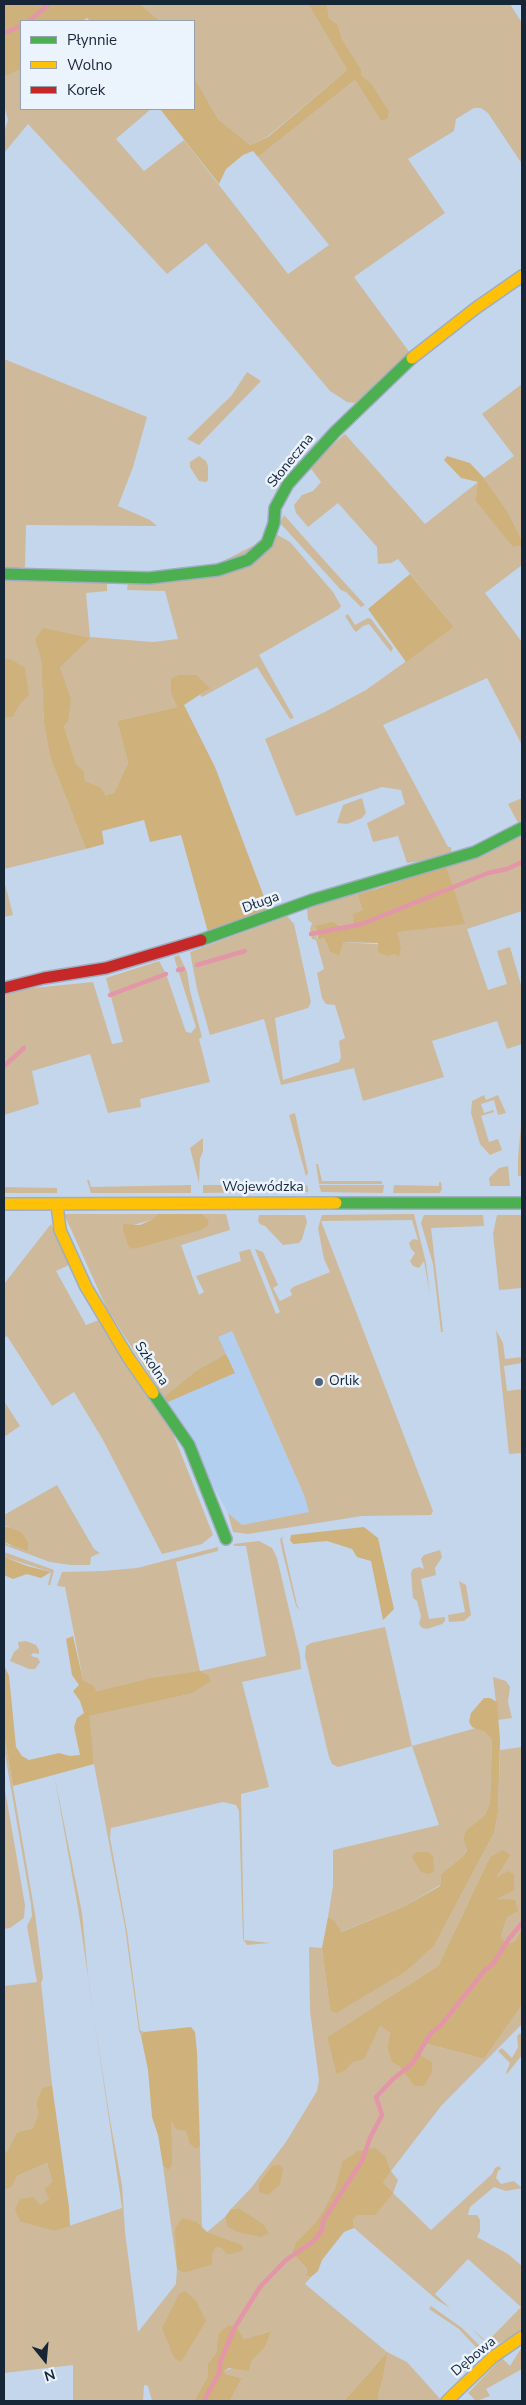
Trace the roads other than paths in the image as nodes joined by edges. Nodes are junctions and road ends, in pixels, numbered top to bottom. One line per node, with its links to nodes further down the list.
1 (522, 276): 2 (street, Słoneczna)
2 (4, 574)
3 (522, 828): 4 (street, Długa)
4 (4, 988)
5 (522, 1203): 7 (street, Wojewódzka)
6 (4, 1204): 7 (street, Wojewódzka)
7 (57, 1204): 8 (street, Szkolna)
8 (226, 1539)
9 (522, 2337): 10 (street, Dębowa)
10 (446, 2401)

